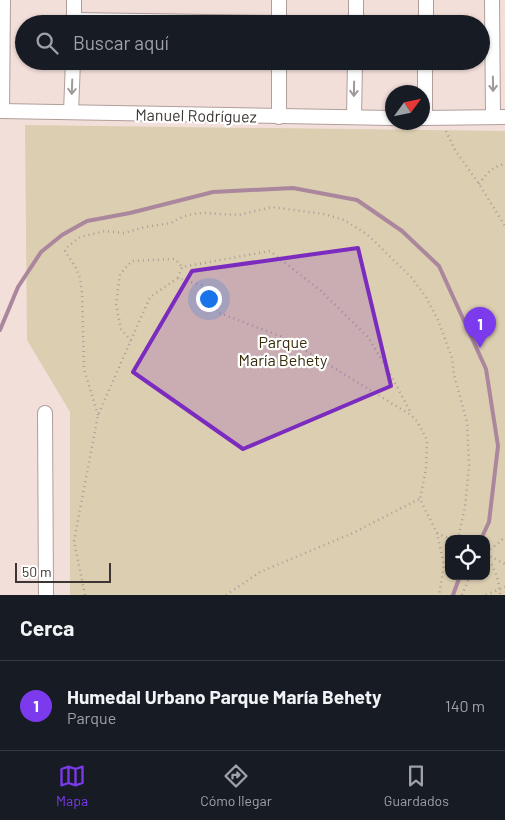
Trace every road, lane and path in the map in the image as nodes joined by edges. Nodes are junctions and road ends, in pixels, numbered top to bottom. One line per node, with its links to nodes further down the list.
1 (3, 0): 16 (street)
2 (74, 0): 7 (street)
3 (279, 0): 8 (street)
4 (356, 0): 9 (street)
5 (426, 0): 10 (street)
6 (492, 0): 20 (street, one-way to 20)
7 (74, 15)
8 (279, 15)
9 (356, 15)
10 (426, 15)
11 (73, 70): 17 (street, one-way to 17)
12 (279, 70): 18 (street)
13 (355, 70): 19 (street, one-way to 19)
14 (425, 70): 15 (street)
15 (425, 85)
16 (1, 111): 17 (street, Manuel Rodríguez)
17 (71, 112): 18 (street, Manuel Rodríguez)
18 (279, 117): 19 (street, Manuel Rodríguez)
19 (354, 117): 21 (street, Manuel Rodríguez)
20 (499, 117): 23 (street)
21 (385, 118)
22 (430, 118): 23 (street)
23 (440, 118): 25 (path)
24 (505, 164): 25 (path)
25 (479, 184): 26 (path)
26 (505, 226)
27 (182, 267): 28 (path); 29 (path); 32 (path)
28 (178, 278): 29 (path); 32 (path)
29 (131, 341): 31 (path)
30 (45, 413): 45 (street)
31 (98, 415): 35 (path); 46 (path)
32 (411, 415): 33 (path)
33 (420, 499): 34 (path); 47 (path)
34 (436, 533): 37 (path); 48 (path)
35 (459, 535)
36 (505, 536): 38 (path)
37 (445, 537)
38 (490, 551)
39 (490, 556): 41 (path)
40 (490, 561): 44 (path)
41 (505, 564)
42 (468, 580): 49 (path)
43 (505, 587): 44 (path)
44 (500, 590): 50 (path); 51 (path)
45 (46, 595)
46 (85, 595)
47 (226, 595)
48 (439, 595)
49 (462, 595)
50 (486, 595)
51 (500, 595)

